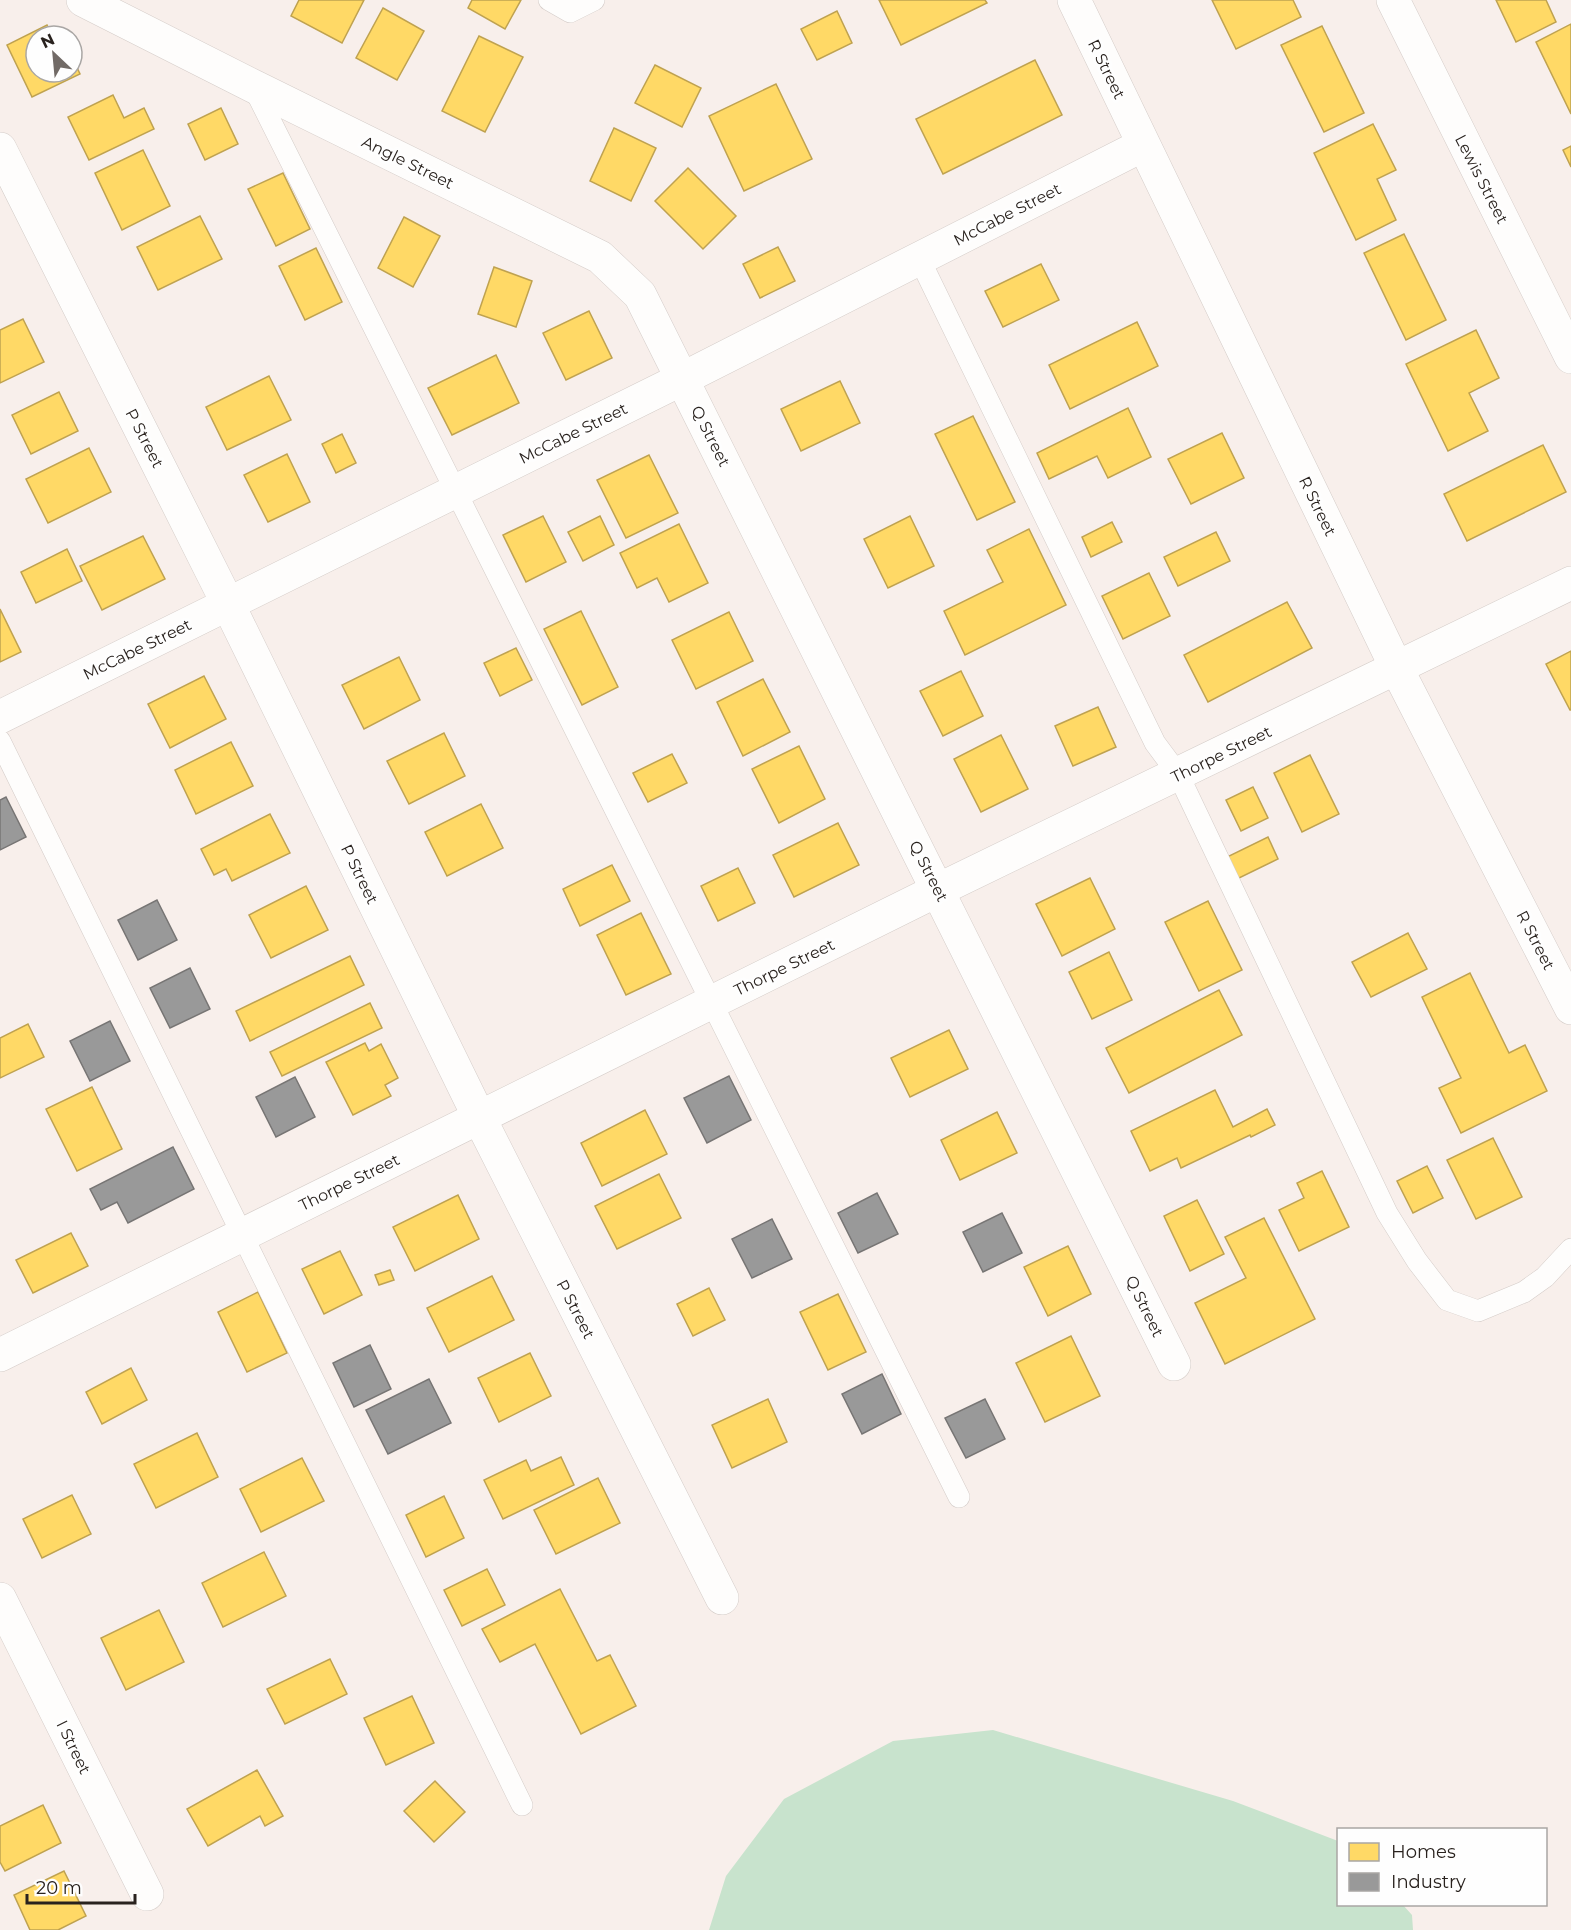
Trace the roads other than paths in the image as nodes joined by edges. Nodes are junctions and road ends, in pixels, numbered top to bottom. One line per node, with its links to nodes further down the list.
1 (83, 0): 6 (street, Angle Street)
2 (549, 0): 3 (lane)
3 (594, 0)
4 (1074, 0): 7 (street, R Street)
5 (1392, 0): 10 (street, Lewis Street)
6 (253, 86): 11 (street, Angle Street); 12 (lane)
7 (1143, 145): 9 (street, McCabe Street); 15 (street, R Street)
8 (0, 149): 14 (street, P Street)
9 (919, 258): 11 (street, McCabe Street); 18 (lane)
10 (1571, 357)
11 (682, 378): 12 (street, McCabe Street); 19 (street, Q Street)
12 (455, 491): 14 (street, McCabe Street); 20 (lane)
13 (1571, 583): 15 (street, Thorpe Street)
14 (228, 604): 16 (street, McCabe Street); 22 (street, P Street)
15 (1397, 669): 18 (street, Thorpe Street); 21 (street, R Street)
16 (0, 717)
17 (0, 741): 23 (lane)
18 (1178, 774): 19 (street, Thorpe Street); 24 (lane)
19 (938, 890): 20 (street, Thorpe Street); 26 (street, Q Street)
20 (711, 1003): 22 (street, Thorpe Street); 27 (lane)
21 (1571, 1008)
22 (479, 1117): 23 (street, Thorpe Street); 28 (street, P Street)
23 (242, 1235): 25 (street, Thorpe Street); 30 (lane)
24 (1571, 1249)
25 (0, 1355)
26 (1174, 1364)
27 (958, 1497)
28 (722, 1598)
29 (0, 1599): 31 (street, I Street)
30 (522, 1805)
31 (147, 1894)

